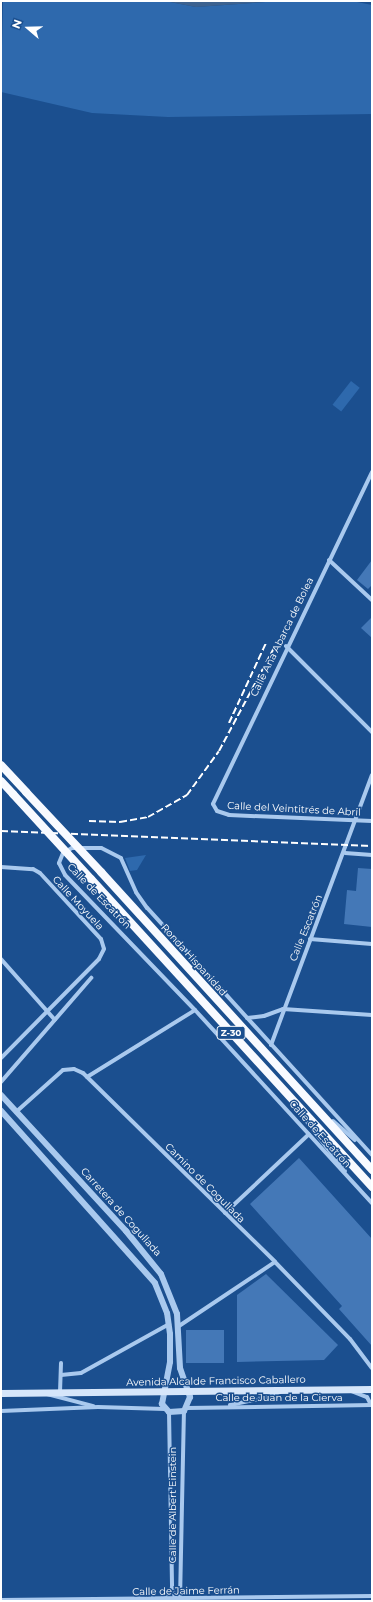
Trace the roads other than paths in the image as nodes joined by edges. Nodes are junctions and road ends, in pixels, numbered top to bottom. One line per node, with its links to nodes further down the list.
1 (372, 473): 2 (street, Calle Ana Abarca de Bolea)
2 (329, 560): 3 (street); 4 (street, Calle Ana Abarca de Bolea)
3 (372, 600)
4 (286, 646): 5 (street); 9 (street, Calle Ana Abarca de Bolea)
5 (372, 732)
6 (1, 765): 29 (highway, Ronda Hispanidad / Z-30, bridge)
7 (372, 775): 10 (street, Calle Escatrón)
8 (1, 781): 31 (highway, Z-30, bridge)
9 (217, 810): 10 (street, Calle del Veintitrés de Abril)
10 (355, 820): 11 (street, Calle del Veintitrés de Abril); 12 (street, Calle Escatrón)
11 (372, 821)
12 (345, 853): 13 (street); 15 (street, Calle Escatrón)
13 (372, 855)
14 (1, 867): 20 (street, Calle Moyuela)
15 (310, 939): 16 (street); 19 (street, Calle Escatrón)
16 (372, 944)
17 (1, 959): 20 (street)
18 (90, 978): 24 (street)
19 (283, 1009): 22 (street); 23 (street); 25 (street, Calle Escatrón)
20 (47, 1010): 24 (street); 26 (street, Calle Moyuela)
21 (195, 1010): 23 (street, Calle de Escatrón); 27 (street); 34 (street, Calle de Escatrón)
22 (372, 1015)
23 (247, 1018): 25 (street, Calle de Escatrón)
24 (55, 1020): 28 (street)
25 (271, 1045): 35 (street, Calle de Escatrón)
26 (1, 1058)
27 (87, 1077): 33 (street, Camino de Cogullada); 41 (street, Camino de Cogullada)
28 (1, 1082)
29 (292, 1082): 35 (street, Calle de Escatrón); 37 (highway, Ronda Hispanidad / Z-30)
30 (1, 1095): 33 (street, Carretera de Cogullada)
31 (292, 1099): 38 (street); 39 (highway, Z-30)
32 (1, 1111): 43 (street, Carretera de Cogullada)
33 (16, 1112): 44 (street, Carretera de Cogullada)
34 (309, 1134): 38 (street, Calle de Escatrón); 41 (street)
35 (365, 1148): 36 (street, Calle de Escatrón)
36 (372, 1155)
37 (372, 1170)
38 (349, 1178): 40 (street, Calle de Escatrón)
39 (372, 1187)
40 (372, 1203)
41 (225, 1214): 42 (street, Camino de Cogullada)
42 (275, 1262): 44 (street); 46 (street, Camino de Cogullada)
43 (169, 1324): 47 (street); 54 (street, Carretera de Cogullada)
44 (178, 1326): 49 (street, Carretera de Cogullada)
45 (61, 1363): 47 (street)
46 (372, 1368)
47 (61, 1375): 53 (street)
48 (372, 1389): 51 (main road, Avenida Alcalde Francisco Caballero)
49 (189, 1390): 50 (main road, Avenida Alcalde Francisco Caballero); 54 (main road, Avenida Alcalde Francisco Caballero); 59 (street, Carretera de Cogullada)
50 (284, 1390): 51 (main road, Avenida Alcalde Francisco Caballero); 58 (street)
51 (343, 1390): 56 (street)
52 (44, 1392): 53 (main road, Avenida Alcalde Francisco Caballero); 55 (main road, Avenida Alcalde Francisco Caballero); 57 (street)
53 (60, 1392): 54 (main road, Avenida Alcalde Francisco Caballero)
54 (162, 1392): 60 (street, Carretera de Cogullada)
55 (1, 1393)
56 (372, 1405): 58 (street, Calle de Juan de la Cierva)
57 (98, 1407): 60 (street); 61 (street)
58 (222, 1407): 59 (street, Calle de Juan de la Cierva)
59 (185, 1409): 60 (street); 66 (street, Calle de Albert Einstein)
60 (167, 1410): 62 (street, Calle de Albert Einstein)
61 (1, 1411)
62 (172, 1588): 65 (street); 66 (street, Calle de Albert Einstein)
63 (372, 1596): 66 (street, Calle de Jaime Ferrán)
64 (1, 1600): 65 (street, Calle de Jaime Ferrán)
65 (161, 1600): 66 (street, Calle de Jaime Ferrán)
66 (178, 1600)

